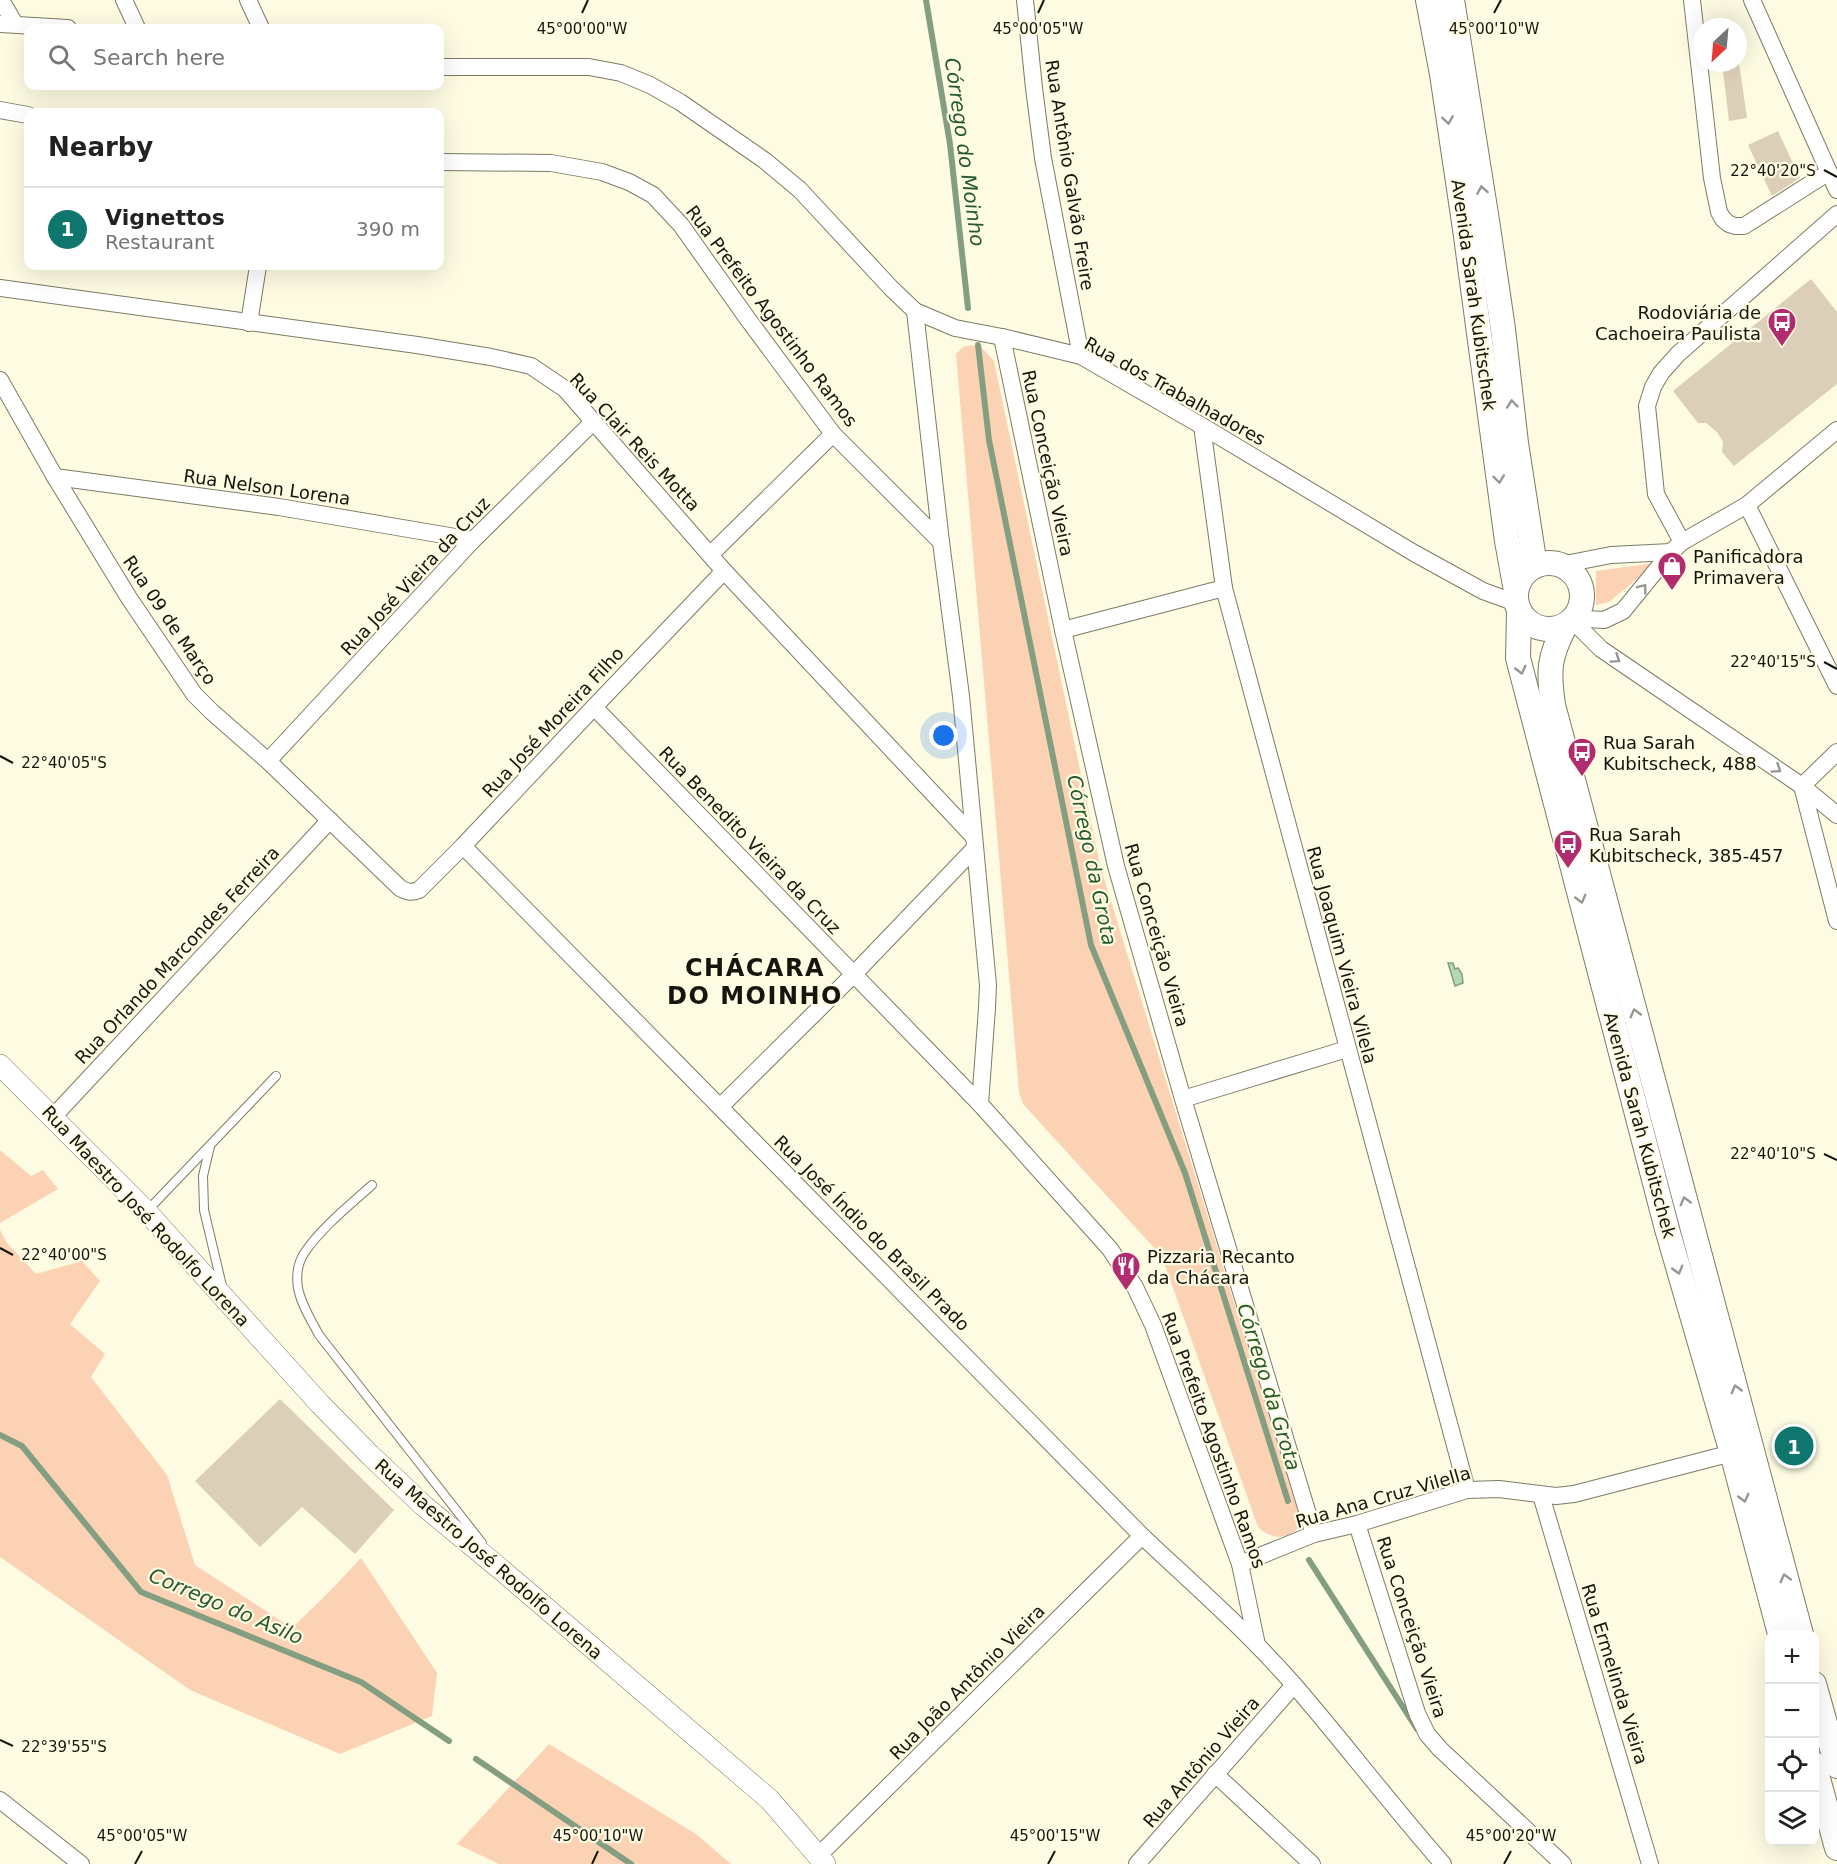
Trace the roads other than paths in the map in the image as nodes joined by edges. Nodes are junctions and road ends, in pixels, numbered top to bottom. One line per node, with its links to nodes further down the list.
1 (1, 0): 9 (street)
2 (124, 0): 10 (street)
3 (248, 0): 11 (street)
4 (1025, 0): 26 (street, Rua Antônio Galvão Freire)
5 (1428, 0): 14 (main road, Avenida Sarah Kubitschek)
6 (1452, 0): 14 (main road, Avenida Sarah Kubitschek)
7 (1692, 0): 18 (street)
8 (1752, 0): 18 (street)
9 (7, 24): 12 (street)
10 (135, 24)
11 (259, 24)
12 (24, 25)
13 (444, 67): 23 (street, Rua dos Trabalhadores)
14 (1452, 72): 32 (main road, Avenida Sarah Kubitschek)
15 (0, 110): 16 (street)
16 (24, 114)
17 (444, 162): 31 (street, Rua Prefeito Agostinho Ramos)
18 (1829, 172): 19 (street)
19 (1837, 190)
20 (1837, 214): 37 (street)
21 (257, 270): 24 (street)
22 (0, 288): 24 (street, Rua Clair Reis Motta)
23 (915, 311): 25 (street, Rua dos Trabalhadores); 36 (street)
24 (249, 323): 28 (street, Rua Clair Reis Motta)
25 (1002, 337): 26 (street, Rua dos Trabalhadores); 45 (street, Rua Conceição Vieira)
26 (1081, 356): 29 (street, Rua dos Trabalhadores)
27 (0, 380): 33 (street, Rua 09 de Março)
28 (593, 422): 35 (street, Rua José Vieira da Cruz); 38 (street, Rua Clair Reis Motta)
29 (1202, 426): 42 (street, Rua Joaquim Vieira Vilela); 43 (street, Rua dos Trabalhadores)
30 (1837, 430): 34 (street)
31 (833, 434): 36 (street, Rua Prefeito Agostinho Ramos); 38 (street)
32 (1505, 443): 40 (main road, Avenida Sarah Kubitschek); 43 (main road, Avenida Sarah Kubitschek, one-way to 43)
33 (55, 477): 35 (street, Rua Nelson Lorena); 49 (street, Rua 09 de Março)
34 (1747, 505): 37 (street); 46 (street)
35 (473, 540): 49 (street, Rua José Vieira da Cruz)
36 (941, 542): 53 (street)
37 (1676, 547): 39 (street); 44 (street, one-way to 37)
38 (711, 554): 41 (street, Rua Clair Reis Motta)
39 (1560, 565): 40 (main road); 44 (main road)
40 (1535, 566): 43 (main road)
41 (724, 571): 47 (street, Rua José Moreira Filho); 53 (street, Rua Clair Reis Motta)
42 (1224, 588): 45 (street); 58 (street, Rua Joaquim Vieira Vilela)
43 (1517, 602): 44 (main road); 69 (main road, Avenida Sarah Kubitschek, one-way to 69)
44 (1572, 620): 50 (street, one-way to 50); 78 (main road, Avenida Sarah Kubitschek, one-way to 44)
45 (1063, 630): 61 (street, Rua Conceição Vieira)
46 (1837, 686)
47 (594, 707): 54 (street, Rua José Moreira Filho); 57 (street, Rua Benedito Vieira da Cruz)
48 (1837, 752): 50 (street)
49 (268, 761): 52 (street, Rua 09 de Março)
50 (1802, 786): 51 (street); 56 (street)
51 (1837, 815)
52 (330, 820): 55 (street, Rua 09 de Março); 64 (street, Rua Orlando Marcondes Ferreira)
53 (974, 842): 57 (street); 62 (street)
54 (463, 846): 55 (street, Rua José Moreira Filho); 63 (street, Rua José Índio do Brasil Prado)
55 (406, 892)
56 (1837, 921)
57 (854, 974): 62 (street, Rua Benedito Vieira da Cruz); 63 (street)
58 (1347, 1049): 61 (street); 70 (street, Rua Joaquim Vieira Vilela)
59 (0, 1065): 64 (street, Rua Maestro José Rodolfo Lorena)
60 (276, 1076): 65 (lane)
61 (1183, 1099): 73 (street, Rua Conceição Vieira)
62 (980, 1104): 75 (street, Rua Prefeito Agostinho Ramos)
63 (720, 1107): 74 (street, Rua José Índio do Brasil Prado)
64 (53, 1117): 67 (street, Rua Maestro José Rodolfo Lorena)
65 (210, 1145): 67 (lane); 68 (lane)
66 (372, 1185): 76 (lane)
67 (146, 1211): 68 (street, Rua Maestro José Rodolfo Lorena)
68 (225, 1298): 76 (street, Rua Maestro José Rodolfo Lorena)
69 (1732, 1453): 71 (street, Rua Ana Cruz Vilella); 77 (main road, Avenida Sarah Kubitschek, one-way to 77)
70 (1467, 1490): 71 (street, Rua Ana Cruz Vilella); 72 (street, Rua Ana Cruz Vilella)
71 (1541, 1495): 93 (street, Rua Ermelinda Vieira)
72 (1357, 1524): 73 (street, Rua Ana Cruz Vilella); 92 (street, Rua Conceição Vieira)
73 (1314, 1534): 75 (street, Rua Ana Cruz Vilella)
74 (1142, 1536): 79 (street, Rua José Índio do Brasil Prado); 87 (street, Rua João Antônio Vieira)
75 (1240, 1564): 79 (street, Rua Prefeito Agostinho Ramos)
76 (504, 1572): 87 (street, Rua Maestro José Rodolfo Lorena)
77 (1779, 1630)
78 (1800, 1630)
79 (1257, 1645): 80 (street)
80 (1294, 1685): 83 (street, Rua Antônio Vieira); 91 (street)
81 (1819, 1699): 82 (main road)
82 (1837, 1766)
83 (1215, 1774): 89 (street, Rua Antônio Vieira); 90 (street)
84 (1819, 1779): 86 (main road)
85 (0, 1800): 88 (street)
86 (1837, 1848)
87 (822, 1860)
88 (81, 1864)
89 (1137, 1864)
90 (1312, 1864)
91 (1443, 1864)
92 (1563, 1864)
93 (1650, 1864)

